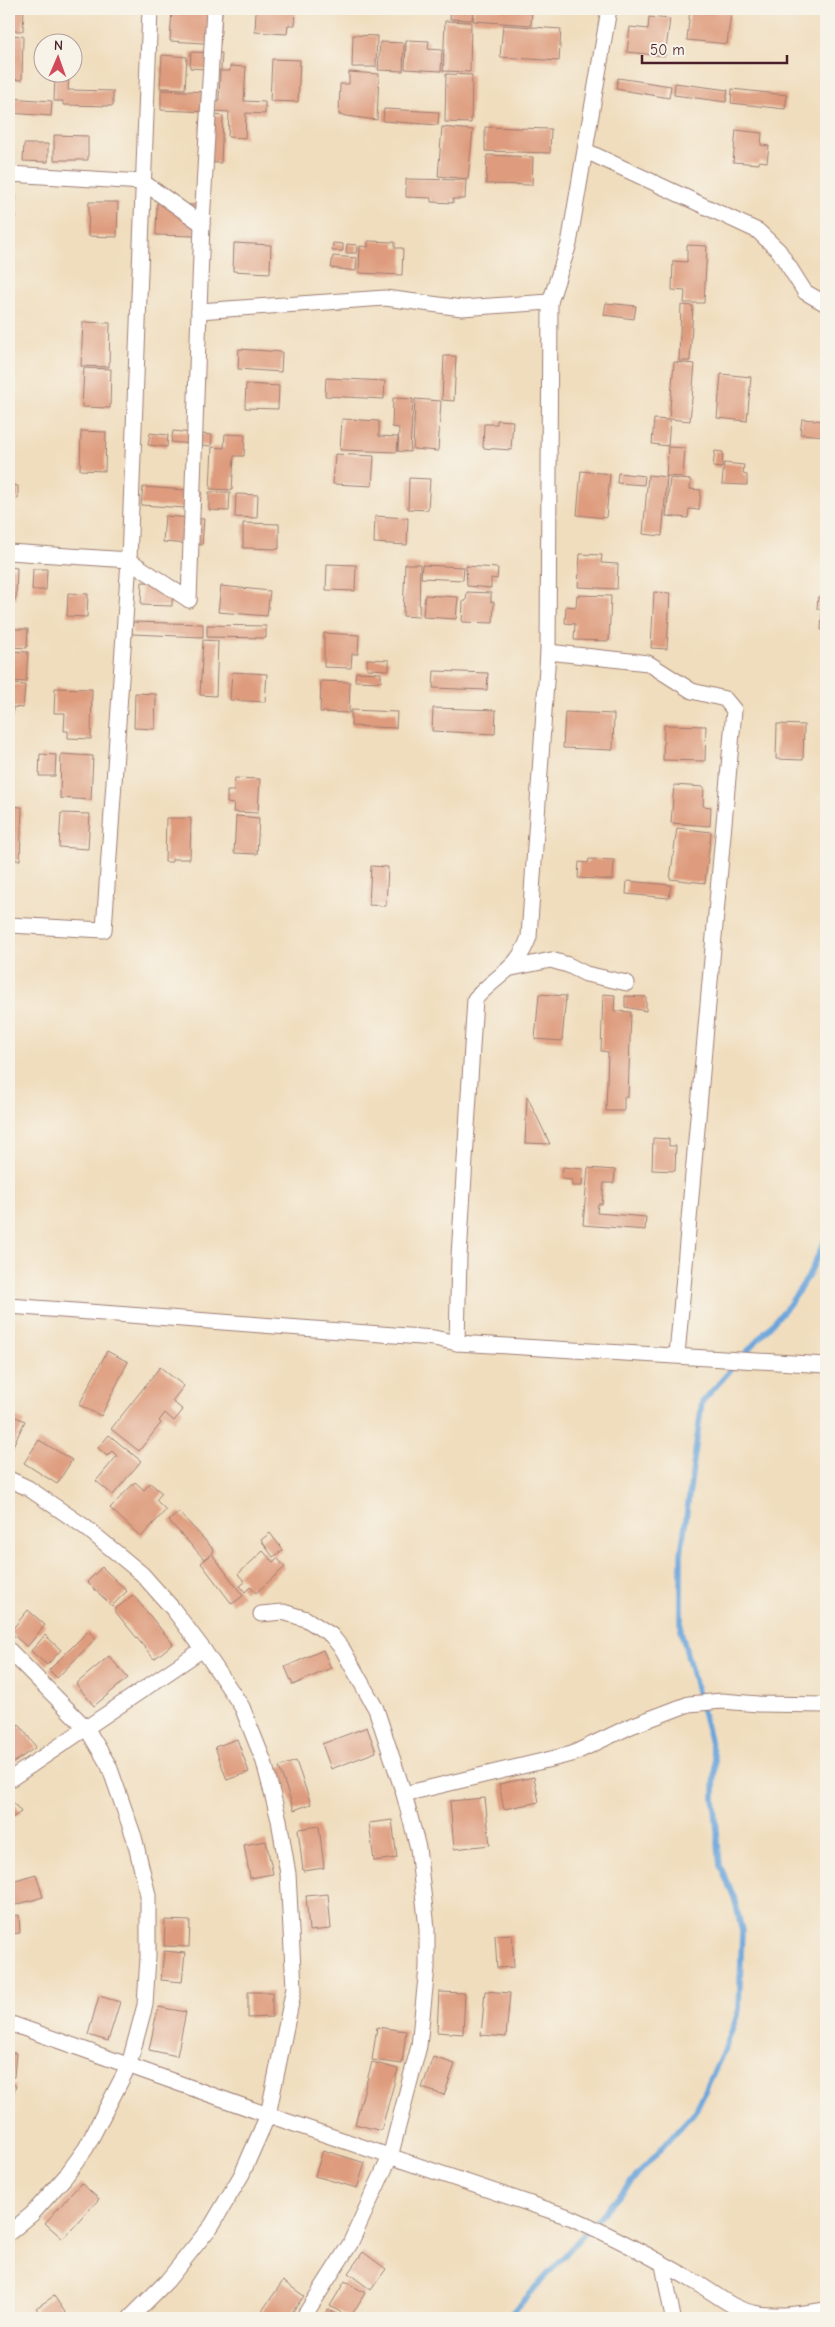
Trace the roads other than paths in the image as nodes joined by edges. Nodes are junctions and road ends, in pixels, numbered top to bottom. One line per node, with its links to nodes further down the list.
1 (150, 9): 6 (street)
2 (214, 9): 7 (street)
3 (609, 9): 4 (street)
4 (586, 151): 8 (street); 9 (street)
5 (9, 174): 6 (street)
6 (143, 182): 7 (street); 12 (street)
7 (202, 224): 10 (street)
8 (550, 302): 10 (street); 13 (street)
9 (826, 304)
10 (199, 312): 12 (street)
11 (9, 552): 12 (street)
12 (129, 560): 14 (street)
13 (548, 652): 15 (street); 19 (street)
14 (9, 925)
15 (512, 968): 16 (street); 18 (street)
16 (627, 984)
17 (9, 1306): 18 (street)
18 (457, 1343): 19 (street)
19 (677, 1355): 20 (street)
20 (826, 1365)
21 (9, 1479): 24 (street)
22 (261, 1614): 28 (street)
23 (9, 1650): 26 (street)
24 (203, 1650): 26 (street); 31 (street)
25 (826, 1704): 28 (street)
26 (87, 1729): 27 (street); 30 (street)
27 (9, 1780)
28 (404, 1794): 32 (street)
29 (9, 2023): 30 (street)
30 (129, 2065): 31 (street); 33 (street)
31 (268, 2115): 32 (street); 36 (street)
32 (390, 2157): 34 (street); 37 (street)
33 (9, 2233)
34 (663, 2265): 35 (street); 38 (street)
35 (826, 2310)
36 (130, 2318)
37 (303, 2318)
38 (673, 2318)

